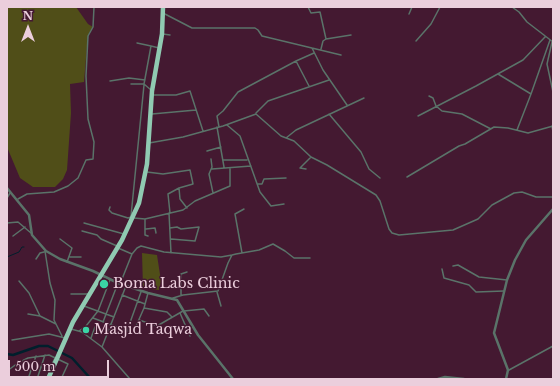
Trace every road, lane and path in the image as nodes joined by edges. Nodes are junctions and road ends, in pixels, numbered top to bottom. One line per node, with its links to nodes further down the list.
1 (94, 7): 73 (street)
2 (308, 7): 12 (street)
3 (412, 7): 7 (street)
4 (440, 7): 13 (street)
5 (512, 7): 11 (street)
6 (163, 10): 8 (highway); 17 (street)
7 (409, 14)
8 (162, 34): 9 (street); 18 (highway)
9 (170, 35)
10 (351, 35): 12 (street)
11 (545, 37): 14 (street); 23 (street)
12 (326, 39): 19 (street)
13 (416, 41)
14 (552, 42): 30 (street); 32 (street)
15 (137, 44): 16 (street)
16 (152, 46): 18 (street); 24 (street)
17 (311, 47): 19 (street); 20 (street)
18 (160, 48): 31 (highway)
19 (322, 49): 21 (street)
20 (314, 53): 22 (street); 25 (street)
21 (341, 55)
22 (296, 61): 29 (street); 44 (street)
23 (498, 74): 32 (street); 36 (street)
24 (145, 80): 26 (street); 28 (street)
25 (329, 80): 29 (street); 35 (street)
26 (110, 81)
27 (131, 84): 28 (street)
28 (144, 85): 31 (street); 80 (street)
29 (309, 86): 39 (street)
30 (553, 92)
31 (152, 93): 37 (street); 38 (highway)
32 (532, 94): 46 (street)
33 (429, 96): 36 (street)
34 (364, 98): 35 (street)
35 (347, 105): 40 (street)
36 (436, 106): 41 (street); 45 (street)
37 (196, 110): 38 (street); 47 (street)
38 (150, 114): 50 (highway)
39 (255, 114): 42 (street); 49 (street)
40 (329, 114): 49 (street); 65 (street)
41 (418, 116)
42 (226, 125): 44 (street); 56 (street)
43 (553, 126): 46 (street); 48 (street)
44 (218, 127): 47 (street); 51 (street)
45 (492, 129): 46 (street); 63 (street)
46 (517, 130)
47 (203, 131): 50 (street)
48 (553, 132)
49 (286, 138): 53 (street)
50 (149, 143): 62 (highway)
51 (221, 146): 52 (street); 55 (street)
52 (207, 151)
53 (311, 157): 61 (street); 71 (street)
54 (211, 159): 60 (street)
55 (223, 160): 56 (street); 58 (street)
56 (248, 160): 57 (street)
57 (251, 166): 59 (street); 66 (street)
58 (224, 167): 59 (street); 60 (street)
59 (230, 168): 70 (street)
60 (212, 169): 70 (street)
61 (306, 170)
62 (146, 172): 68 (street); 80 (highway)
63 (407, 177)
64 (286, 178): 66 (street)
65 (380, 178)
66 (258, 184): 74 (street)
67 (7, 188): 69 (street)
68 (179, 188): 76 (street); 79 (street)
69 (11, 192): 72 (street); 73 (street)
70 (213, 192): 76 (street)
71 (553, 197)
72 (7, 198)
73 (18, 199): 88 (street)
74 (284, 204)
75 (110, 206): 80 (street)
76 (187, 208): 79 (street)
77 (244, 208): 97 (street)
78 (553, 209): 111 (street)
79 (169, 213): 81 (street); 85 (street)
80 (132, 218): 81 (street); 90 (highway)
81 (145, 219): 86 (street)
82 (7, 223): 84 (street)
83 (84, 223): 90 (street)
84 (25, 228): 88 (street); 91 (street)
85 (170, 228): 94 (street); 94 (street)
86 (146, 229): 89 (street); 92 (street)
87 (82, 231): 95 (street)
88 (31, 233): 96 (street)
89 (156, 233)
90 (126, 234): 95 (highway)
91 (13, 236)
92 (148, 236)
93 (60, 239): 101 (street)
94 (171, 239): 98 (street)
95 (118, 247): 99 (street); 109 (highway)
96 (45, 251): 104 (street); 105 (street); 140 (street)
97 (242, 252): 100 (street); 103 (street)
98 (171, 253): 99 (street); 100 (street)
99 (132, 254): 113 (street)
100 (233, 254): 117 (street)
101 (70, 257): 102 (street); 105 (street)
102 (81, 257)
103 (310, 258)
104 (36, 259)
105 (67, 262): 109 (street)
106 (453, 266): 111 (street)
107 (442, 270): 116 (street)
108 (187, 272): 122 (street)
109 (101, 276): 110 (street); 120 (highway)
110 (110, 280): 113 (street); 129 (street)
111 (507, 280): 116 (street)
112 (19, 281): 133 (street)
113 (119, 284): 114 (street); 132 (street)
114 (126, 286): 115 (street); 121 (street)
115 (141, 291): 118 (street); 124 (street)
116 (504, 291): 155 (street)
117 (217, 292): 122 (street); 127 (street)
118 (148, 293): 123 (street); 125 (street)
119 (71, 294): 120 (street)
120 (90, 294): 126 (highway)
121 (122, 295): 124 (street); 135 (street)
122 (181, 295): 123 (street)
123 (173, 298): 130 (street)
124 (137, 301): 125 (street); 145 (street)
125 (146, 304): 128 (street)
126 (82, 306): 129 (street); 143 (highway)
127 (221, 306)
128 (144, 308): 136 (street); 138 (street)
129 (98, 311): 132 (street); 137 (street)
130 (182, 312): 134 (street); 136 (street); 146 (street); 162 (street)
131 (28, 314): 133 (street)
132 (106, 314): 135 (street); 139 (street)
133 (40, 316): 140 (street)
134 (209, 316)
135 (114, 317): 141 (street)
136 (172, 317): 138 (street)
137 (93, 318): 139 (street); 144 (street)
138 (139, 320): 145 (street)
139 (103, 322): 141 (street)
140 (56, 324): 147 (street)
141 (111, 326): 145 (street); 151 (street)
142 (95, 327): 148 (street)
143 (70, 329): 144 (street); 147 (highway)
144 (79, 330): 148 (street)
145 (127, 332)
146 (190, 336)
147 (64, 337): 149 (street); 154 (highway)
148 (91, 338): 151 (street)
149 (12, 340)
150 (553, 346): 155 (street)
151 (102, 347): 161 (street)
152 (45, 355): 153 (street); 154 (street); 158 (street)
153 (35, 356): 156 (street); 157 (street)
154 (57, 357): 159 (highway); 160 (street)
155 (508, 370): 165 (street)
156 (7, 371)
157 (28, 379)
158 (37, 379)
159 (47, 379)
160 (61, 379)
161 (130, 379)
162 (233, 379)
163 (438, 379): 164 (street)
164 (464, 379)
165 (506, 379)

